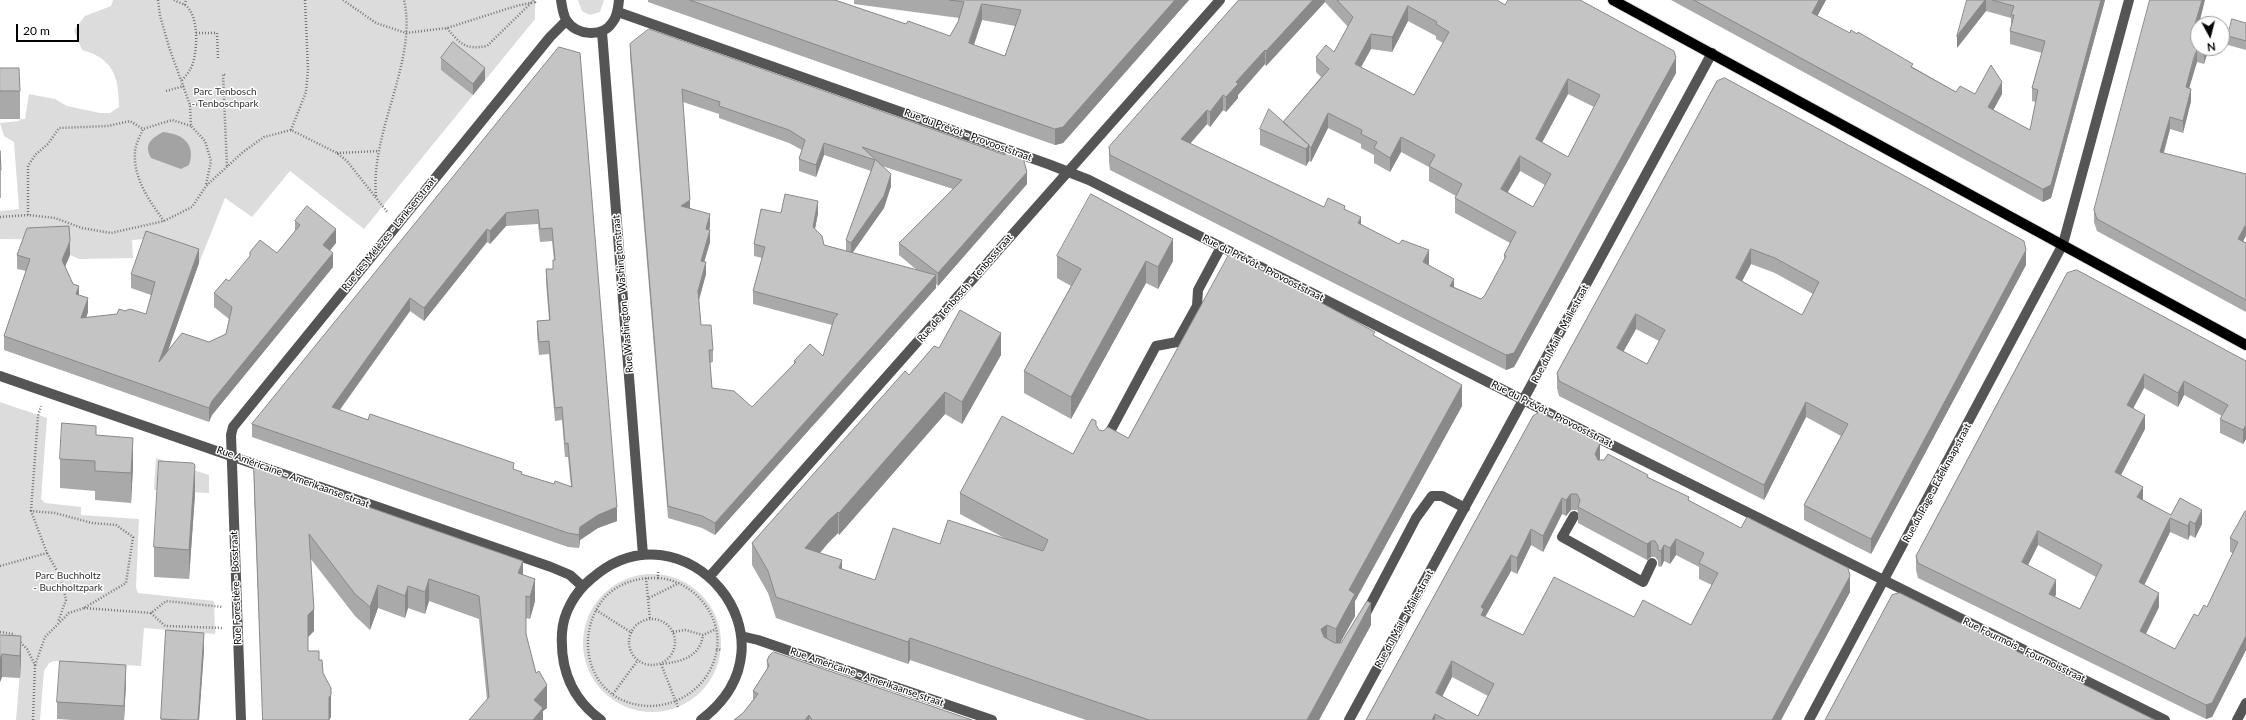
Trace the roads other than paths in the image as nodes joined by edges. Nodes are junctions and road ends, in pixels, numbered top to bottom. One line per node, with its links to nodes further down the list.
1 (561, 0): 7 (street)
2 (619, 0): 6 (street)
3 (1220, 0): 10 (street, Rue de Tenbosch - Tenbosstraat)
4 (1614, 0): 9 (main road)
5 (2129, 0): 11 (street, Rue du Page - Edelknaapstraat)
6 (618, 12): 8 (street); 10 (street, Rue du Prévôt - Provooststraat)
7 (566, 21): 8 (street); 18 (street, Rue des Mélèzes - Lariksenstraat)
8 (602, 32): 22 (street, Rue Washington - Washingtonstraat)
9 (1712, 53): 11 (main road); 15 (street, Rue du Mail - Maliestraat)
10 (1069, 172): 12 (street, Rue du Prévôt - Provooststraat); 24 (street, Rue de Tenbosch - Tenbosstraat)
11 (2063, 244): 13 (main road); 25 (street, Rue du Page - Edelknaapstraat)
12 (1221, 247): 15 (street, Rue du Prévôt - Provooststraat); 16 (street)
13 (2246, 345)
14 (0, 376): 18 (street, Rue Américaine - Amerikaanse straat)
15 (1525, 400): 17 (street, Rue du Prévôt - Provooststraat); 20 (street, Rue du Mail - Maliestraat)
16 (1102, 446)
17 (1614, 446): 19 (street); 25 (street, Rue du Prévôt - Provooststraat)
18 (232, 456): 26 (street, Rue Américaine - Amerikaanse straat); 31 (street, Rue Forestière - Bosstraat)
19 (1608, 458)
20 (1465, 508): 27 (street); 35 (street, Rue du Mail - Maliestraat)
21 (1574, 516): 23 (street)
22 (643, 555): 24 (street); 26 (street)
23 (1652, 563)
24 (710, 576): 28 (street)
25 (1884, 581): 36 (street, Rue du Page - Edelknaapstraat); 37 (street, Rue Fourmois - Fourmoisstraat)
26 (582, 586): 30 (street)
27 (1360, 623)
28 (741, 636): 33 (street); 34 (street, Rue Américaine - Amerikaanse straat)
29 (2246, 703): 38 (street)
30 (587, 716): 32 (street)
31 (241, 720)
32 (601, 720)
33 (701, 720)
34 (992, 720)
35 (1349, 720)
36 (1809, 720)
37 (2165, 720)
38 (2237, 720)

